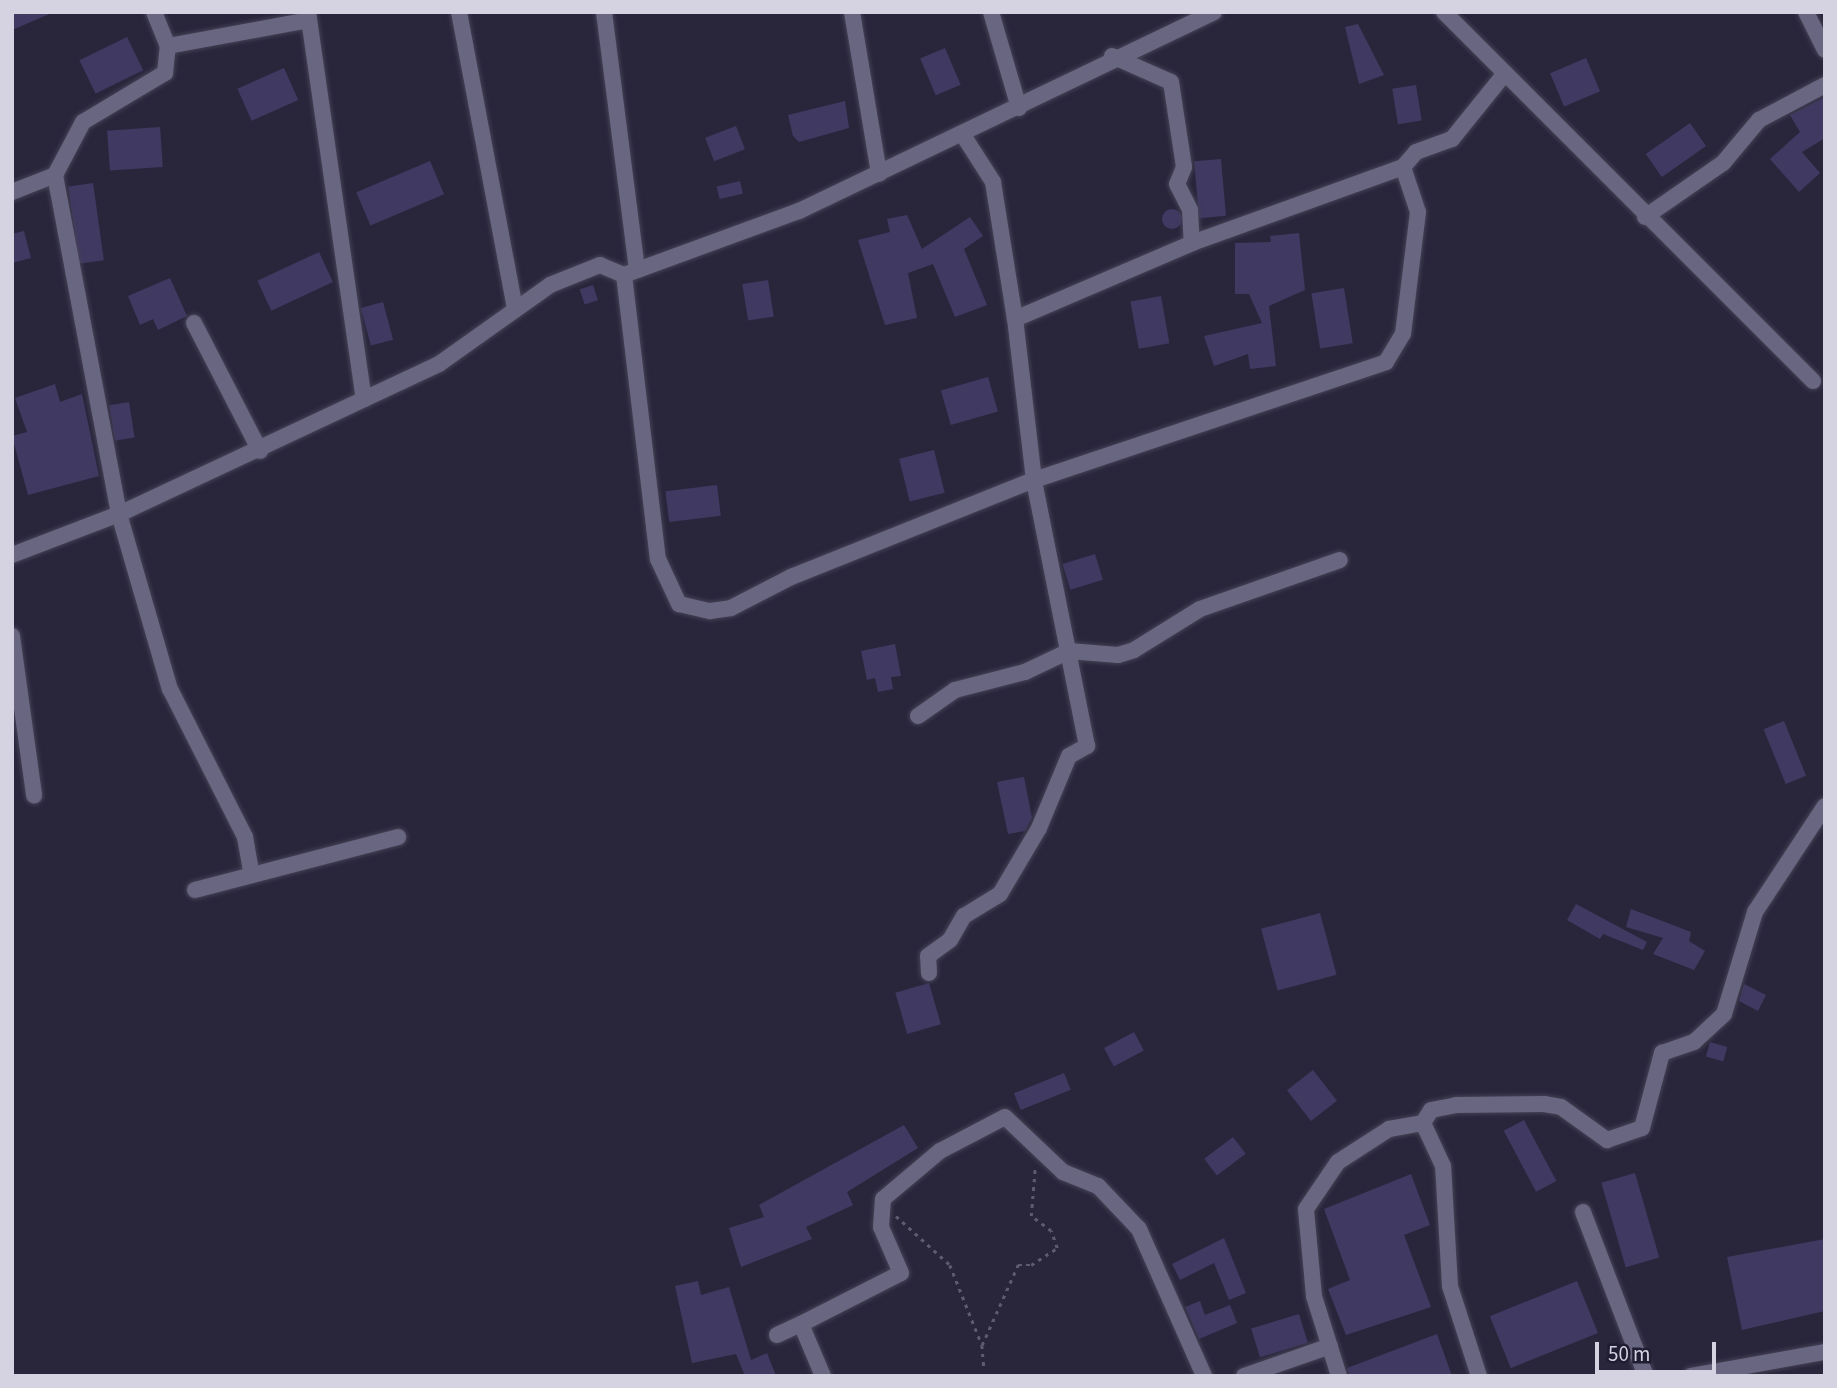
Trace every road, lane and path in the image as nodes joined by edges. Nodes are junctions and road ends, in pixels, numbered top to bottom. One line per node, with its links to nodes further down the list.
1 (154, 12): 10 (street)
2 (459, 12): 24 (street)
3 (604, 12): 23 (street)
4 (852, 12): 18 (street)
5 (991, 12): 15 (street)
6 (1444, 12): 13 (street)
7 (1806, 12): 11 (street)
8 (1212, 13): 12 (street)
9 (309, 16): 10 (street); 28 (street)
10 (168, 46): 19 (street)
11 (1825, 50)
12 (1112, 56): 15 (street); 22 (street)
13 (1502, 77): 17 (street); 21 (street)
14 (1825, 85): 21 (street)
15 (1019, 108): 16 (street)
16 (963, 135): 18 (street); 25 (street)
17 (1403, 167): 22 (street); 30 (street)
18 (879, 174): 23 (street)
19 (55, 175): 20 (street); 31 (street)
20 (12, 192)
21 (1645, 217): 27 (street)
22 (1192, 243): 25 (street)
23 (631, 273): 24 (street); 30 (street)
24 (515, 307): 28 (street)
25 (1015, 319): 30 (street)
26 (194, 323): 29 (street)
27 (1813, 381)
28 (364, 399): 29 (street)
29 (260, 451): 31 (street)
30 (1034, 481): 35 (street)
31 (119, 514): 32 (street); 40 (street)
32 (12, 555)
33 (1340, 560): 35 (street)
34 (12, 636): 37 (street)
35 (1069, 651): 36 (street); 42 (street)
36 (918, 716)
37 (34, 795)
38 (1825, 806): 43 (street)
39 (398, 837): 40 (street)
40 (251, 871): 41 (street)
41 (195, 890)
42 (929, 973)
43 (1423, 1123): 50 (street); 58 (street)
44 (1031, 1137): 45 (street); 49 (path); 55 (street)
45 (887, 1211): 47 (street); 49 (path)
46 (1583, 1212): 59 (street)
47 (802, 1324): 48 (street); 54 (street)
48 (776, 1335)
49 (982, 1345): 52 (path)
50 (1330, 1346): 56 (street); 57 (street)
51 (1825, 1352): 53 (street)
52 (984, 1367)
53 (1766, 1369): 60 (street)
54 (823, 1376)
55 (1204, 1376)
56 (1244, 1376)
57 (1339, 1376)
58 (1479, 1376)
59 (1646, 1376)
60 (1691, 1376)

